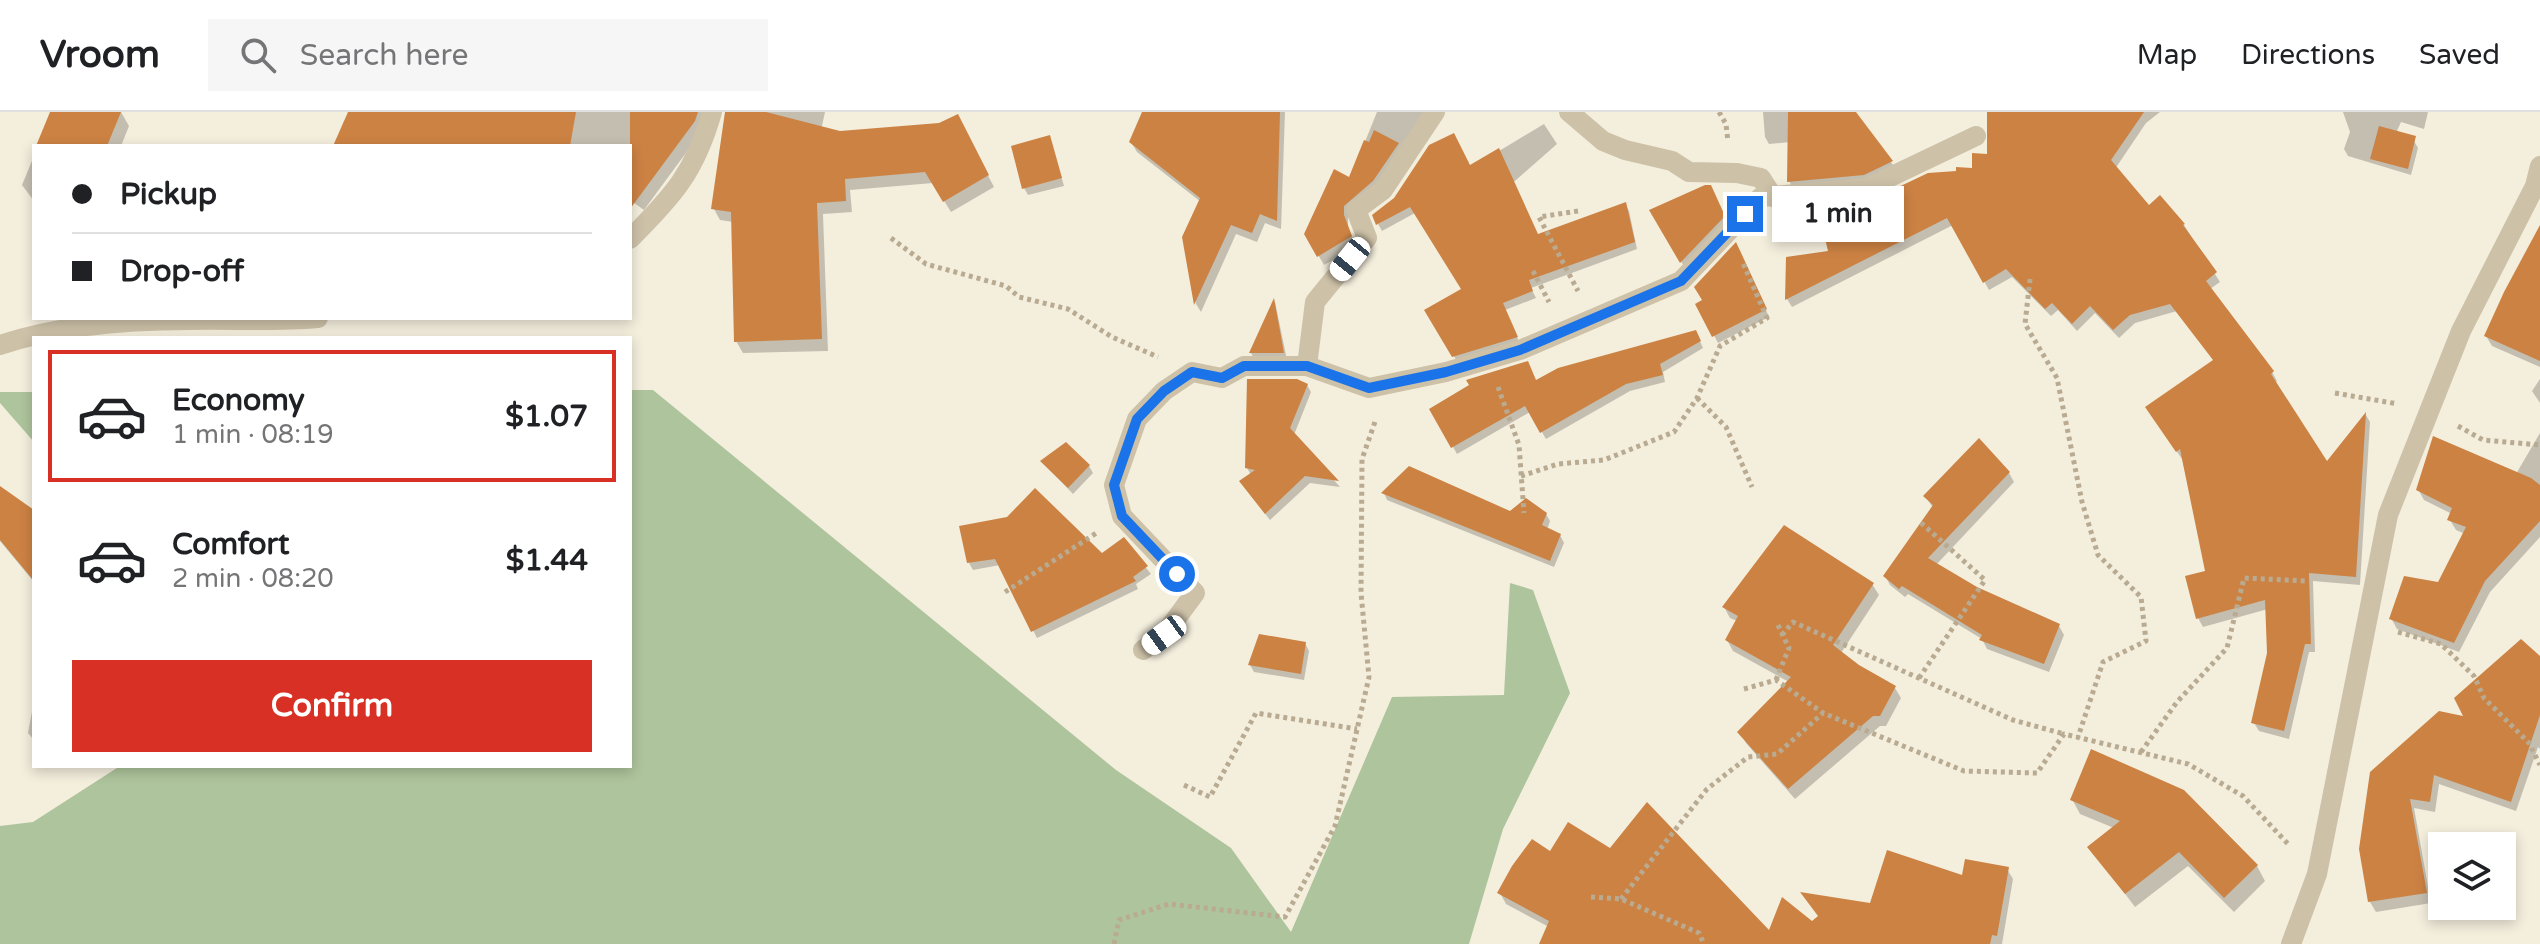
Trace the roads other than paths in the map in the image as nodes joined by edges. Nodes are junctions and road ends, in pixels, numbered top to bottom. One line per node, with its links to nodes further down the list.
1 (712, 112): 7 (street)
2 (1435, 112): 12 (street)
3 (1569, 112): 6 (street)
4 (1976, 136): 6 (street)
5 (2540, 166): 14 (street)
6 (1773, 197): 12 (street)
7 (632, 237)
8 (188, 320): 10 (street)
9 (188, 320): 11 (street)
10 (296, 320)
11 (0, 345)
12 (1307, 366): 13 (street)
13 (1143, 650)
14 (2291, 944)

